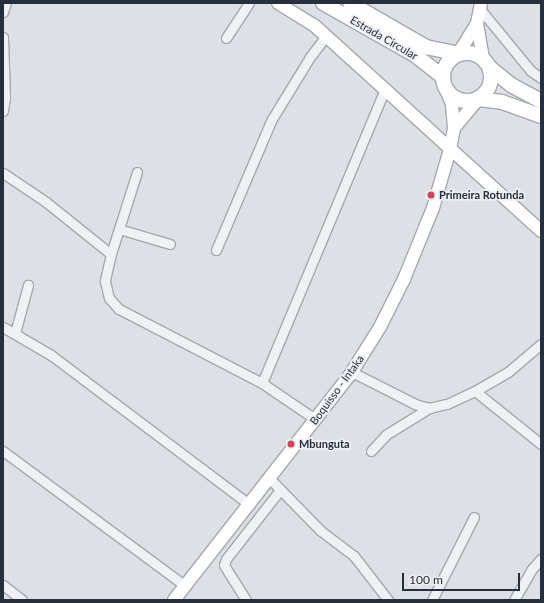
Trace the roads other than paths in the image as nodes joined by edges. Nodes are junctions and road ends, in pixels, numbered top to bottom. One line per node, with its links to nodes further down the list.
1 (6, 3): 7 (street)
2 (249, 3): 11 (street)
3 (278, 3): 9 (street)
4 (323, 3): 15 (main road, Estrada Circular)
5 (350, 3): 12 (main road, Estrada Circular)
6 (481, 6): 8 (street); 14 (street)
7 (3, 12)
8 (477, 24): 12 (street); 13 (street)
9 (326, 36): 16 (street); 28 (street)
10 (3, 37): 19 (street)
11 (226, 38)
12 (458, 54): 13 (main road); 15 (main road)
13 (486, 63): 17 (main road); 18 (main road)
14 (541, 78)
15 (444, 81): 17 (main road); 21 (street)
16 (385, 89): 22 (street); 35 (street)
17 (478, 99): 20 (main road); 21 (street)
18 (541, 101)
19 (3, 110)
20 (541, 116)
21 (454, 128): 22 (street, Boquisso - Intaka)
22 (450, 149): 26 (street); 34 (street, Boquisso - Intaka)
23 (137, 172): 25 (street)
24 (3, 173): 29 (street)
25 (119, 229): 27 (street); 29 (street)
26 (541, 231)
27 (170, 244)
28 (216, 250)
29 (110, 254): 35 (street)
30 (28, 285): 32 (street)
31 (3, 327): 32 (street)
32 (15, 333): 44 (street)
33 (541, 344): 36 (street)
34 (352, 372): 37 (street); 38 (street, Boquisso - Intaka)
35 (262, 383): 38 (street)
36 (475, 391): 37 (street); 39 (street)
37 (429, 408): 41 (street)
38 (315, 419): 42 (street, Boquisso - Intaka)
39 (541, 444)
40 (3, 451): 47 (street)
41 (371, 451)
42 (271, 480): 43 (street); 44 (street, Boquisso - Intaka)
43 (280, 490): 51 (street); 52 (street)
44 (250, 505): 47 (street, Boquisso - Intaka)
45 (474, 517): 53 (street)
46 (541, 559): 54 (street)
47 (184, 584): 50 (street, Boquisso - Intaka)
48 (3, 585): 49 (street)
49 (22, 600)
50 (174, 600)
51 (246, 600)
52 (388, 600)
53 (432, 600)
54 (514, 600)

